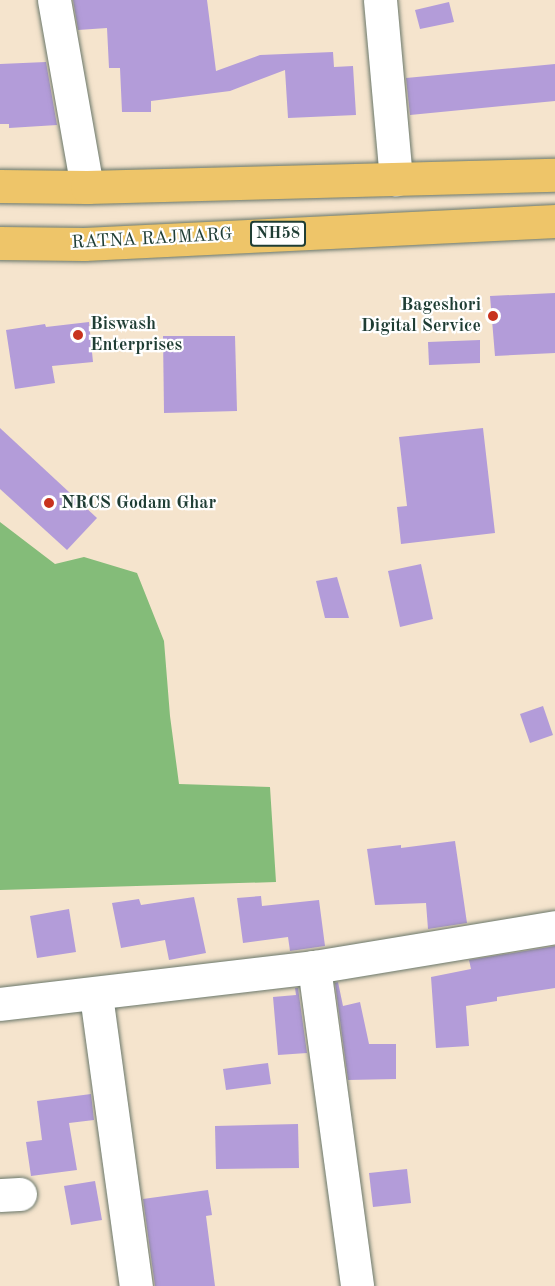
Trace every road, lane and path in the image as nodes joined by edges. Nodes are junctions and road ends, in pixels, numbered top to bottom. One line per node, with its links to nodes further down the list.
1 (54, 0): 6 (street)
2 (380, 0): 4 (street)
3 (555, 175): 4 (highway)
4 (396, 179): 6 (highway)
5 (0, 186): 6 (highway)
6 (87, 187)
7 (555, 221): 8 (highway, RATNA RAJMARG / NH58)
8 (0, 243)
9 (555, 927): 10 (street)
10 (314, 967): 11 (street); 14 (street)
11 (96, 995): 12 (street); 13 (street)
12 (0, 1004)
13 (135, 1286)
14 (357, 1286)

